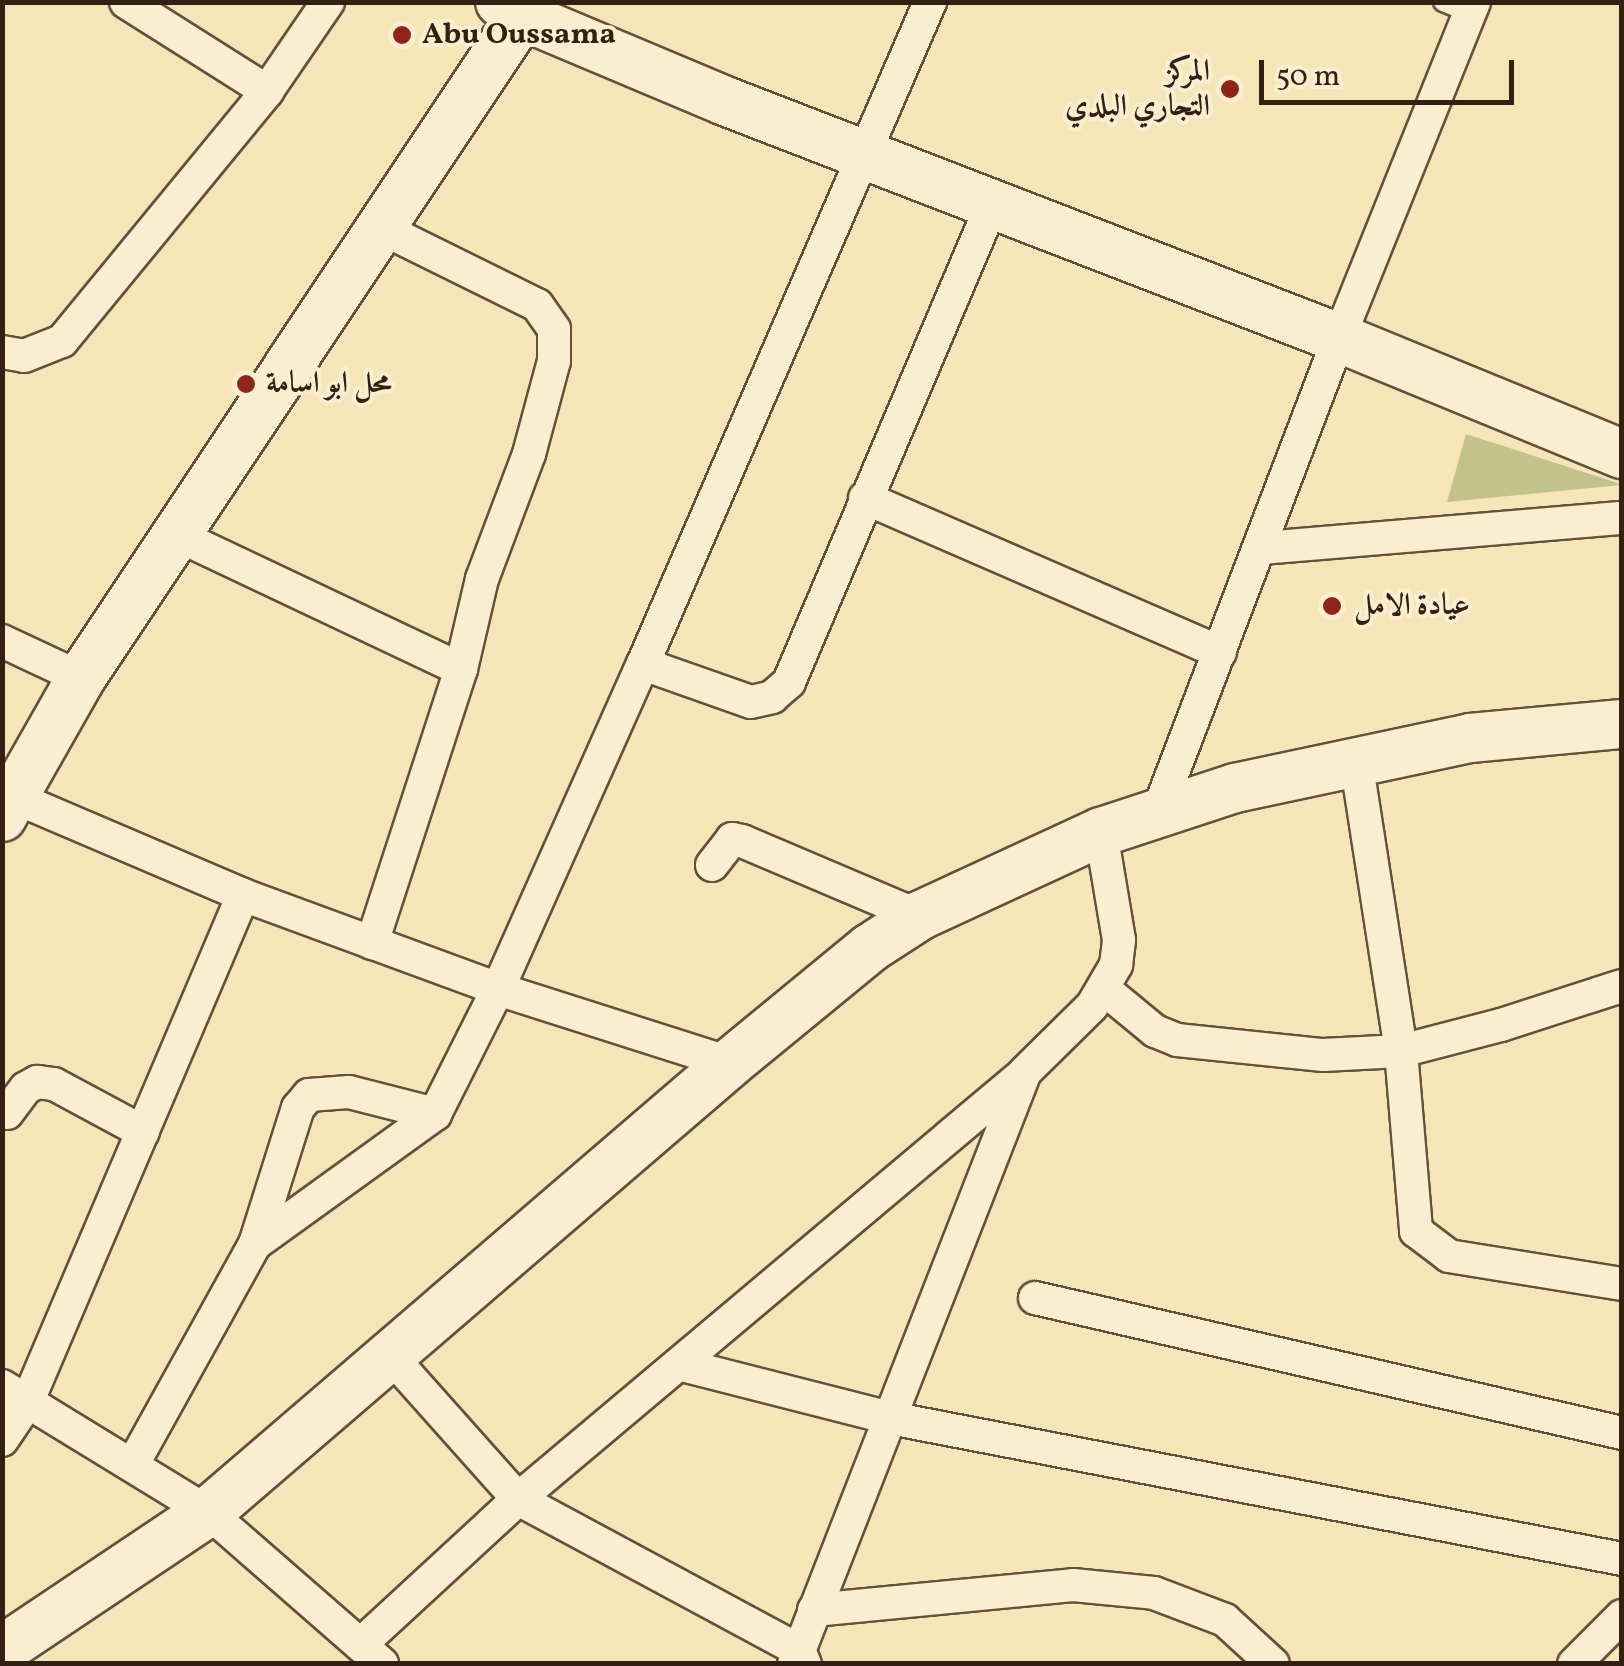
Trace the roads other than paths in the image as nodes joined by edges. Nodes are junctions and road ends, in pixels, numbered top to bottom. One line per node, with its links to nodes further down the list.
1 (126, 2): 6 (street)
2 (328, 2): 6 (street)
3 (930, 2): 7 (street)
4 (1462, 6): 10 (street)
5 (518, 7): 7 (street); 9 (street)
6 (267, 92): 11 (street)
7 (868, 152): 8 (street); 19 (street)
8 (992, 202): 10 (street); 13 (street)
9 (381, 228): 15 (street); 20 (street)
10 (1339, 338): 12 (street); 16 (street)
11 (2, 352)
12 (1622, 454)
13 (865, 498): 18 (street); 19 (street)
14 (1622, 518): 16 (street)
15 (177, 535): 20 (street); 21 (street)
16 (1262, 548): 18 (street)
17 (2, 641): 21 (street)
18 (1220, 652): 25 (street)
19 (643, 664): 32 (street)
20 (462, 670): 30 (street)
21 (81, 678): 24 (street)
22 (1622, 724): 23 (street)
23 (1356, 760): 25 (street); 34 (street)
24 (9, 807): 28 (street)
25 (1157, 814): 26 (street)
26 (1102, 832): 29 (street); 33 (street)
27 (712, 865): 29 (street)
28 (243, 895): 30 (street); 39 (street)
29 (920, 916): 35 (street)
30 (372, 943): 32 (street)
31 (1622, 986): 34 (street)
32 (498, 989): 35 (street); 38 (street)
33 (1104, 989): 34 (street); 36 (street)
34 (1401, 1051): 41 (street)
35 (730, 1062): 43 (street)
36 (1025, 1072): 44 (street); 46 (street)
37 (8, 1112): 39 (street)
38 (435, 1114): 40 (street); 40 (street)
39 (143, 1132): 45 (street)
40 (255, 1244): 49 (street)
41 (1622, 1284)
42 (1034, 1298): 47 (street)
43 (388, 1353): 50 (street); 51 (street)
44 (682, 1365): 46 (street); 50 (street)
45 (15, 1395): 48 (street); 49 (street)
46 (890, 1418): 52 (street); 53 (street)
47 (1622, 1432)
48 (2, 1440)
49 (133, 1464): 51 (street)
50 (518, 1499): 56 (street); 57 (street)
51 (208, 1512): 55 (street); 56 (street)
52 (1622, 1560)
53 (814, 1610): 57 (street); 58 (street)
54 (1622, 1616): 59 (street)
55 (2, 1650)
56 (372, 1654)
57 (799, 1659)
58 (1272, 1664)
59 (1574, 1664)

